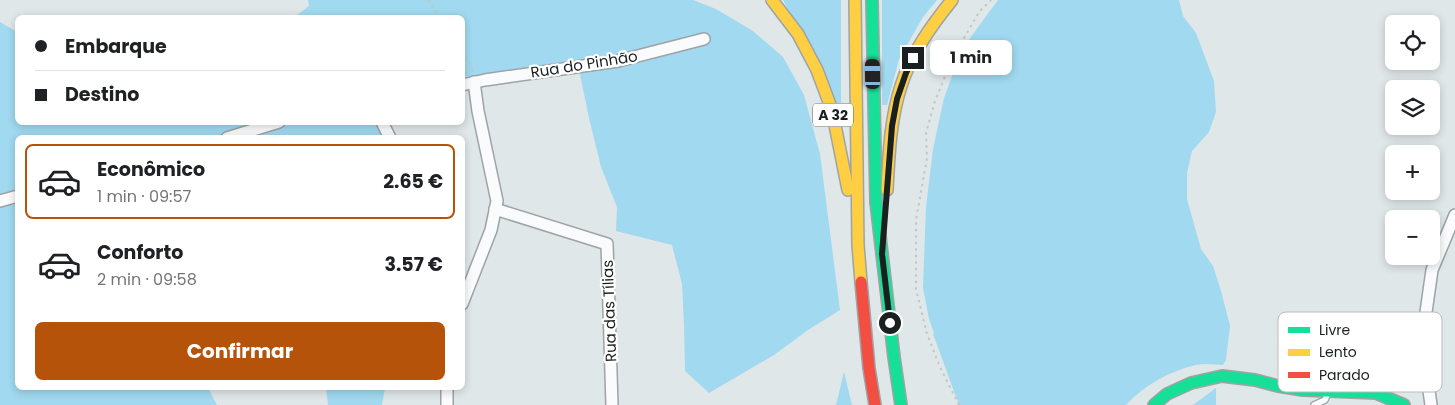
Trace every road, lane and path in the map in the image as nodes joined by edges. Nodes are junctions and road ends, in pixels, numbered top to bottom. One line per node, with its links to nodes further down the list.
1 (428, 0): 7 (path)
2 (772, 0): 17 (main road, A 32)
3 (855, 0): 17 (main road, A 32)
4 (872, 0): 18 (main road, A 32)
5 (952, 0): 18 (main road, A 32)
6 (991, 0): 30 (path)
7 (438, 15)
8 (704, 39): 10 (street, Rua do Pinhão)
9 (465, 57): 10 (path)
10 (468, 84): 15 (street)
11 (269, 125): 12 (street)
12 (237, 135)
13 (15, 197): 14 (street)
14 (0, 201)
15 (495, 209): 19 (street); 27 (street, Rua das Tílias)
16 (1455, 215): 20 (street)
17 (858, 245): 28 (main road, A 32)
18 (882, 254): 29 (main road, A 32)
19 (465, 296)
20 (1426, 312)
21 (1278, 386): 31 (main road)
22 (447, 390): 26 (street)
23 (1328, 392): 32 (lane)
24 (1352, 392): 33 (main road)
25 (1429, 392): 34 (street)
26 (447, 405)
27 (612, 405)
28 (875, 405)
29 (901, 405)
30 (959, 405)
31 (1154, 405)
32 (1314, 405)
33 (1404, 405)
34 (1431, 405)

